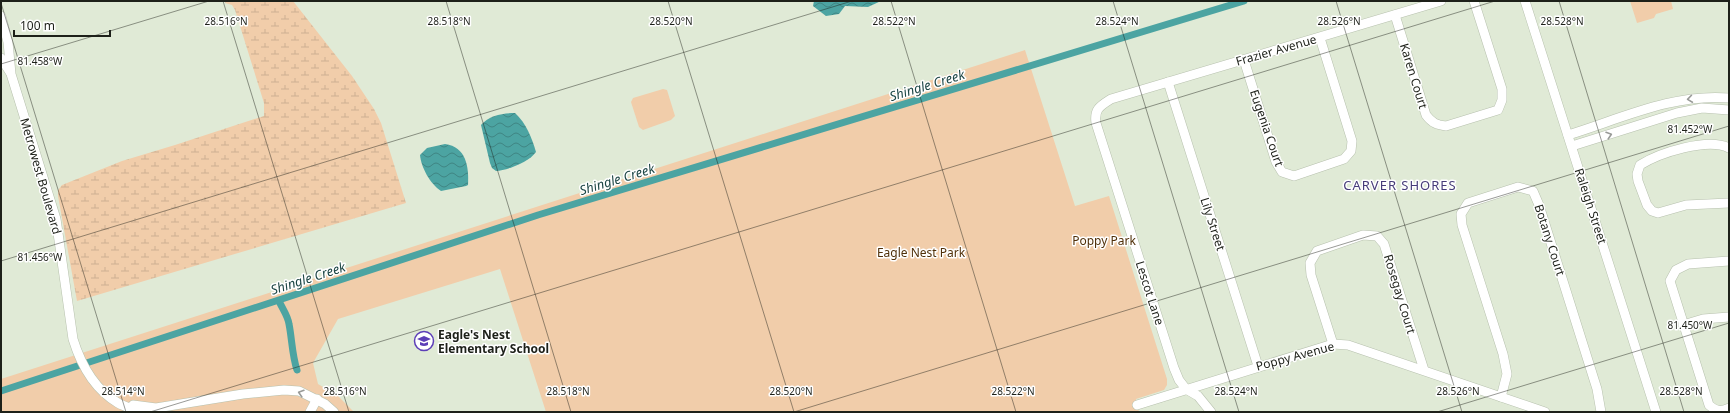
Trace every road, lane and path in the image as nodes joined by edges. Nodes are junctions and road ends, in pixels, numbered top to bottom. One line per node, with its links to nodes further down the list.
1 (1441, 1): 4 (street, Frazier Avenue)
2 (1474, 1): 4 (street, Karen Court)
3 (1525, 1): 14 (street, Raleigh Street)
4 (1395, 15): 6 (street, Frazier Avenue)
5 (1, 16): 9 (street, Metrowest Boulevard)
6 (1320, 38): 8 (street, Frazier Avenue); 8 (street, Eugenia Court)
7 (1, 58): 9 (street, Metrowest Boulevard)
8 (1244, 60): 10 (street, Frazier Avenue)
9 (11, 74): 27 (street, Metrowest Boulevard)
10 (1168, 82): 12 (street, Frazier Avenue); 22 (street, Lily Street)
11 (1729, 98): 14 (street, one-way to 14)
12 (1111, 99): 24 (street, Lescot Lane)
13 (1729, 110): 15 (street, one-way to 13)
14 (1568, 135): 15 (street, Raleigh Street)
15 (1572, 146): 37 (street, Raleigh Street)
16 (1729, 148): 17 (street)
17 (1729, 203)
18 (1729, 261): 20 (street)
19 (1729, 317): 20 (street)
20 (1683, 325): 30 (street)
21 (1333, 344): 22 (street, Poppy Avenue); 23 (street, Poppy Avenue); 23 (street, Rosegay Court)
22 (1258, 366): 24 (street, Poppy Avenue)
23 (1424, 370): 25 (street, Poppy Avenue)
24 (1186, 389): 28 (street, Poppy Avenue); 34 (street, Lescot Lane)
25 (1501, 397): 35 (street, Poppy Avenue); 36 (street, Botany Court)
26 (317, 400): 27 (street, Metrowest Boulevard, one-way to 27); 29 (street, Metrowest Boulevard); 32 (street)
27 (120, 404): 31 (street, Metrowest Boulevard)
28 (1137, 405)
29 (323, 408): 33 (street, Metrowest Boulevard)
30 (1729, 408)
31 (141, 412)
32 (310, 412)
33 (334, 412)
34 (1211, 412)
35 (1544, 412)
36 (1601, 412)
37 (1656, 412)

